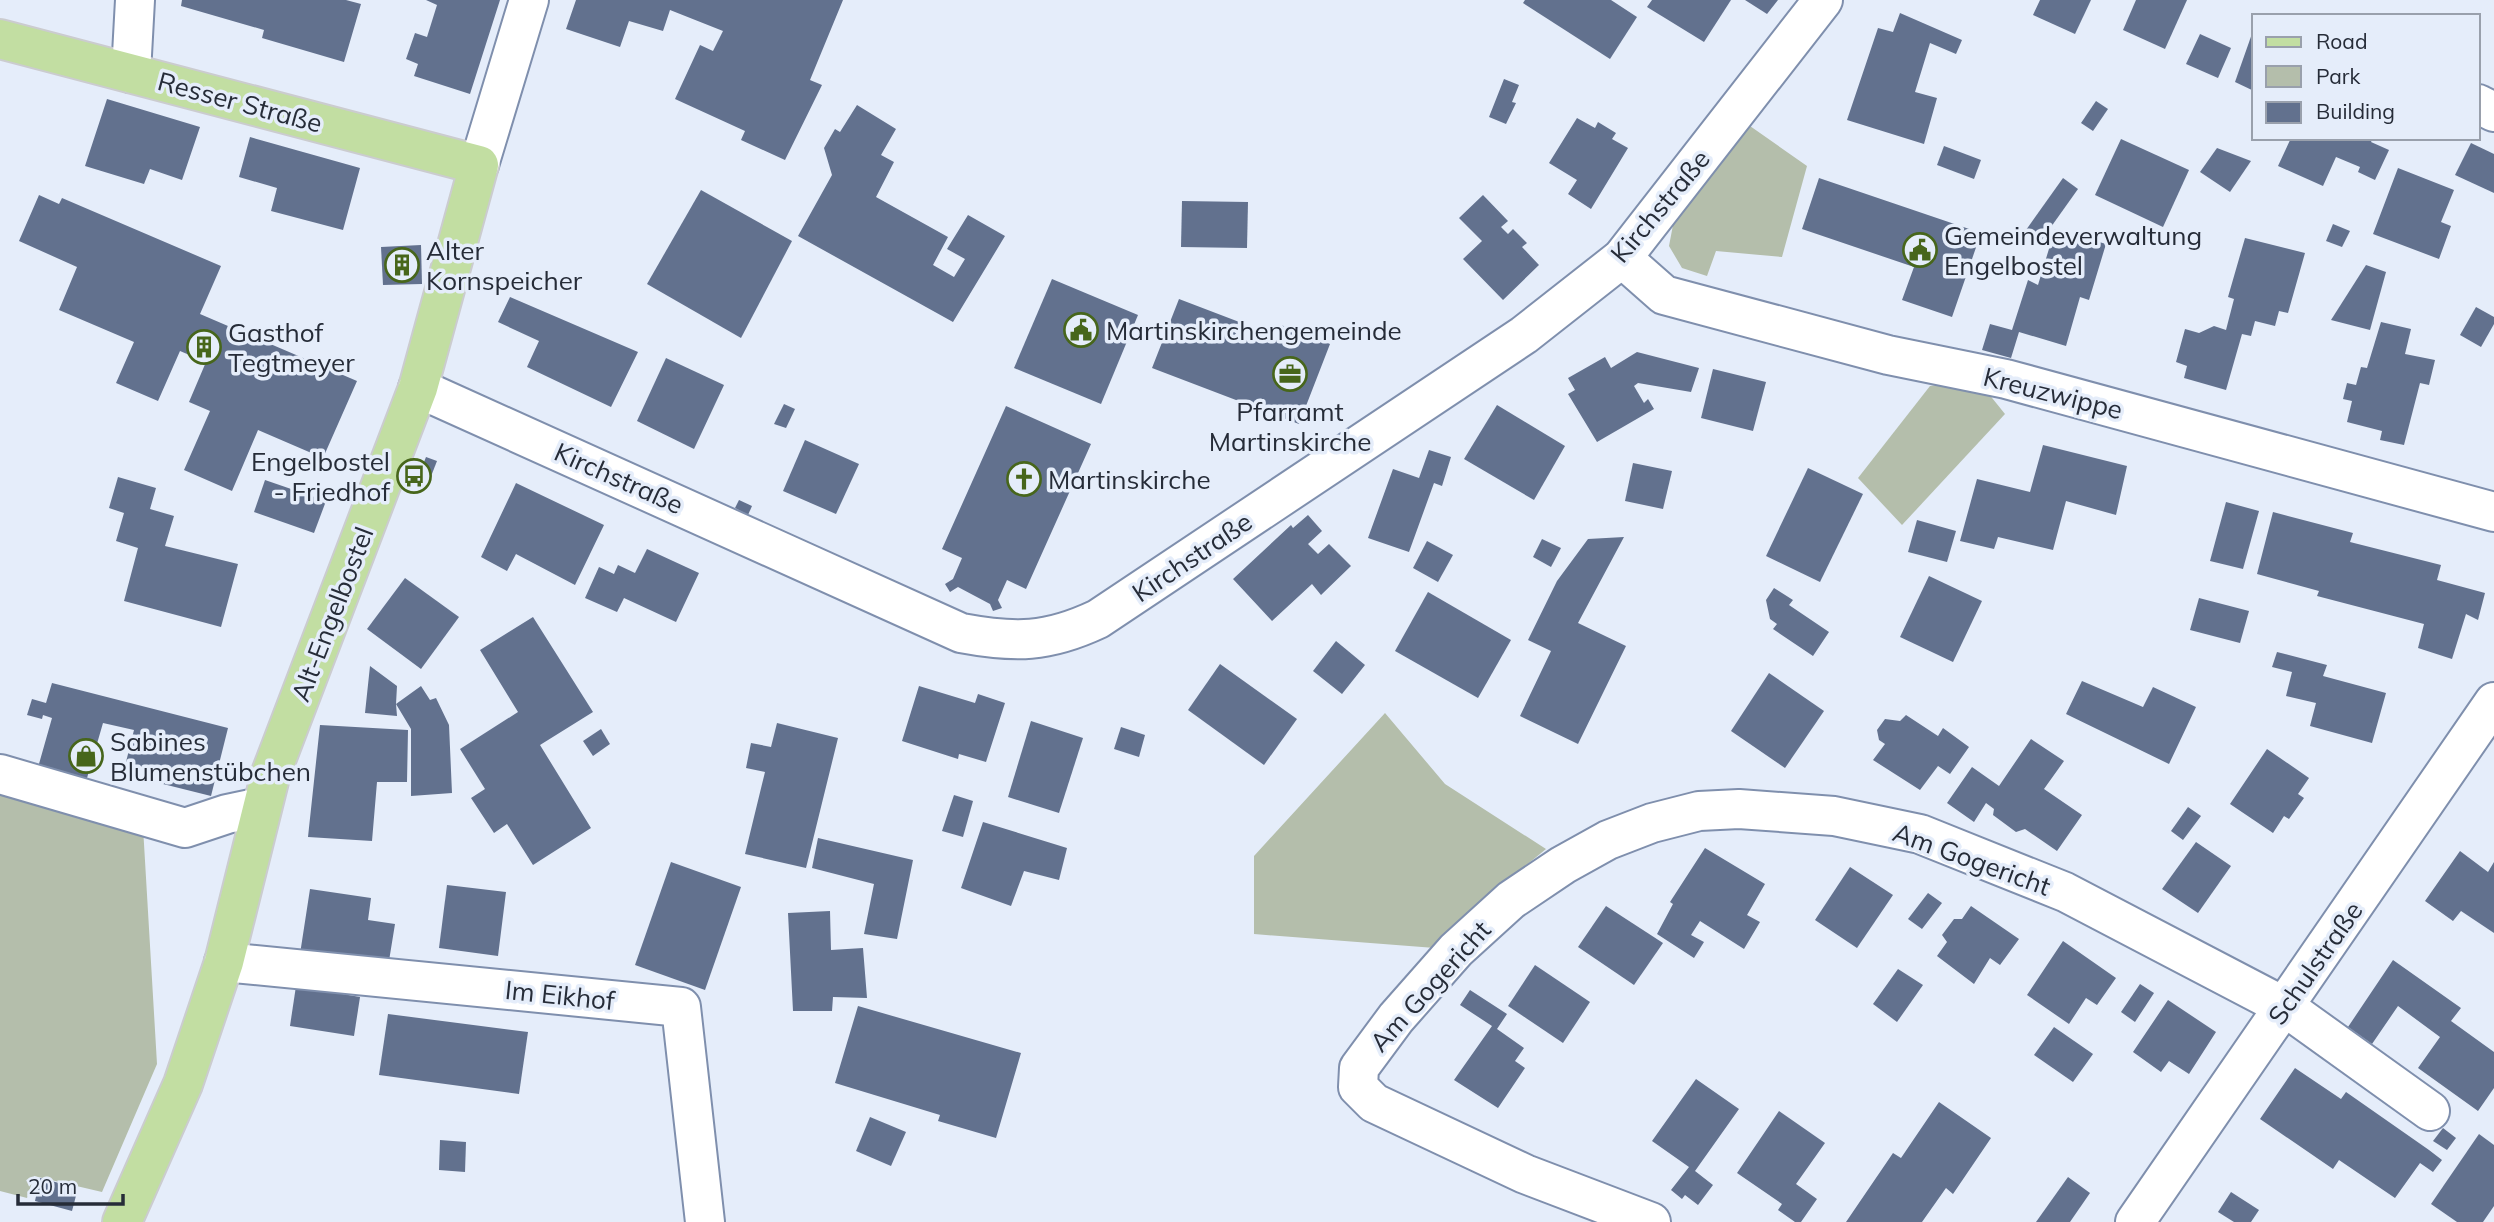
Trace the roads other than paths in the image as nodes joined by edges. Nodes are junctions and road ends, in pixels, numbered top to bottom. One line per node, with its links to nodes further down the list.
1 (135, 0): 5 (street)
2 (529, 0): 6 (street, Alt-Engelbostel)
3 (1823, 0): 7 (street, Kirchstraße)
4 (0, 39): 5 (main road, Resser Straße)
5 (131, 73): 6 (main road, Resser Straße)
6 (479, 165): 8 (main road, Alt-Engelbostel)
7 (1622, 258): 8 (street, Kirchstraße); 9 (street, Kreuzwippe)
8 (418, 388): 12 (main road, Alt-Engelbostel)
9 (2494, 512)
10 (2494, 702): 14 (street, Schulstraße)
11 (0, 774): 12 (street)
12 (260, 807): 13 (main road, Alt-Engelbostel)
13 (225, 962): 16 (main road, Alt-Engelbostel); 17 (street, Im Eikhof)
14 (2285, 1007): 15 (street, Am Gogericht); 18 (street, Am Gogericht); 19 (street, Schulstraße)
15 (2430, 1111)
16 (133, 1218)
17 (705, 1222)
18 (1651, 1222)
19 (2135, 1222)

